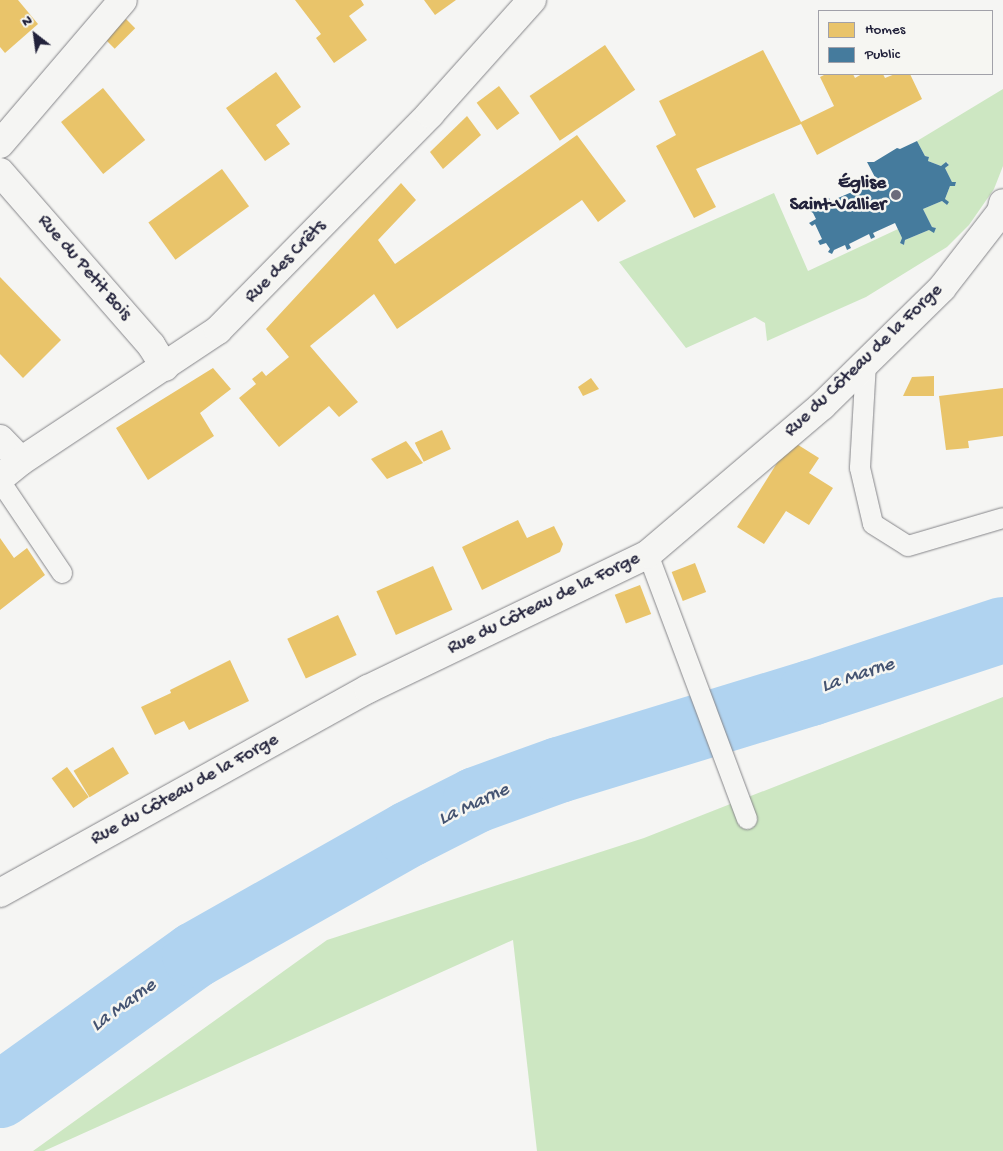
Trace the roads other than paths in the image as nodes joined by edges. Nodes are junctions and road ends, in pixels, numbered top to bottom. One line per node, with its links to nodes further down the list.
1 (123, 0): 3 (street)
2 (532, 0): 7 (street, Rue des Crêts)
3 (0, 144)
4 (0, 172): 7 (street, Rue du Petit Bois)
5 (1003, 203): 6 (street, Rue du Côteau de la Forge)
6 (866, 363): 11 (lane); 12 (street, Rue du Côteau de la Forge)
7 (165, 367): 9 (street, Rue des Crêts)
8 (0, 439): 9 (street)
9 (21, 461): 10 (street, Rue des Crêts)
10 (0, 480): 13 (lane)
11 (1003, 518)
12 (648, 554): 14 (lane); 15 (street, Rue du Côteau de la Forge)
13 (62, 573)
14 (747, 819)
15 (0, 893)

